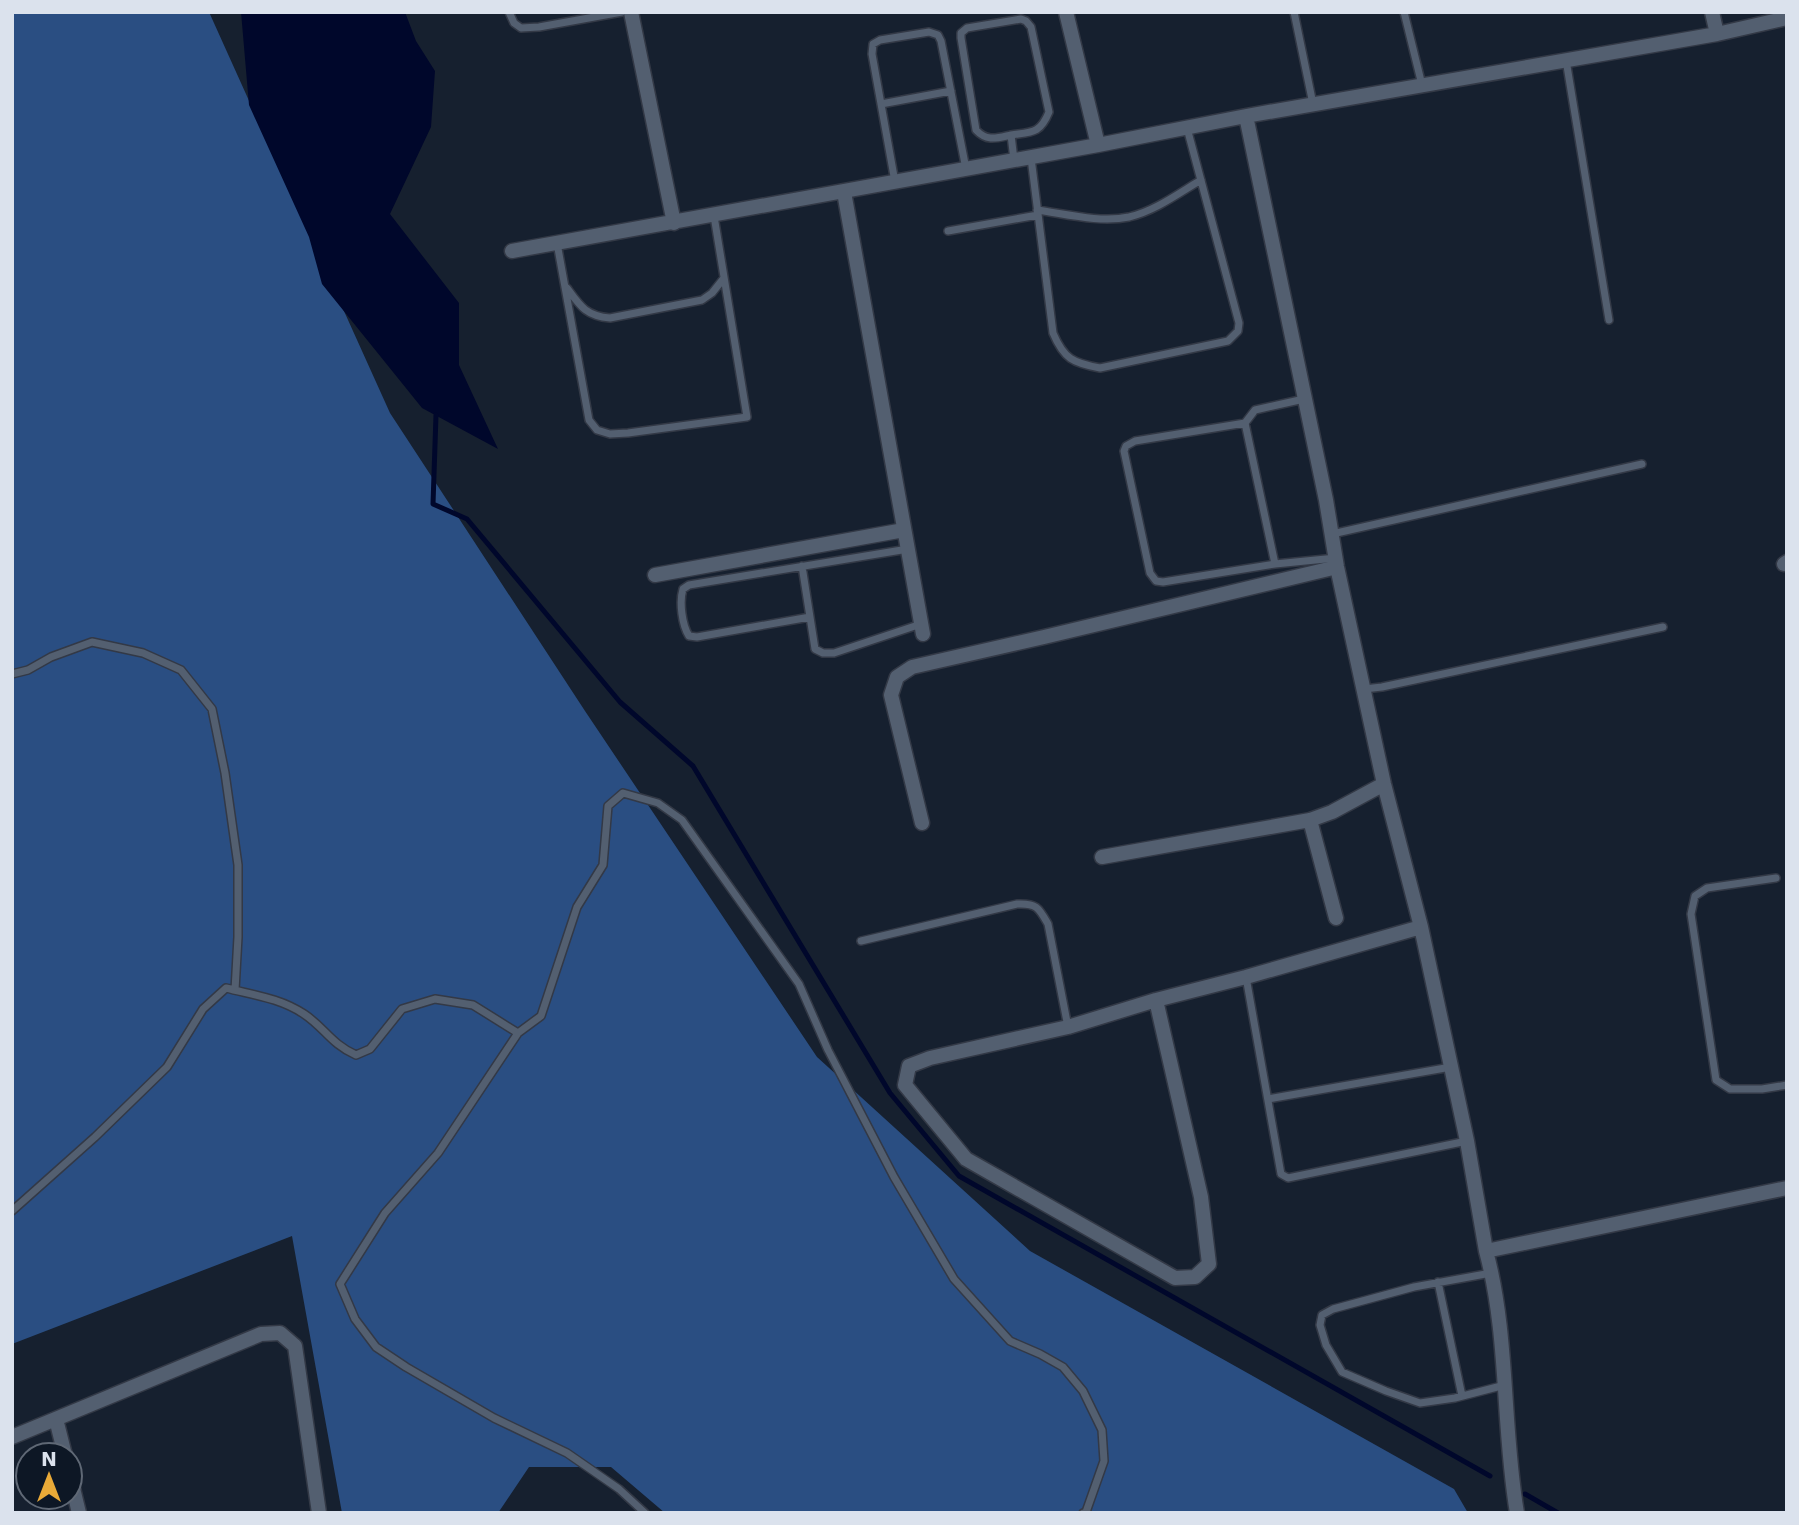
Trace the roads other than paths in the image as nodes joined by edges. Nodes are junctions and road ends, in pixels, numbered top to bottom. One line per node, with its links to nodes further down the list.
1 (509, 12): 8 (lane)
2 (622, 12): 8 (lane)
3 (631, 12): 28 (street)
4 (1066, 12): 19 (street)
5 (1294, 12): 15 (lane)
6 (1404, 12): 12 (lane)
7 (1712, 12): 10 (street)
8 (596, 15)
9 (1787, 18): 10 (street)
10 (1717, 34): 11 (street)
11 (1566, 61): 12 (street); 34 (lane)
12 (1422, 85): 15 (street)
13 (951, 91): 14 (lane); 14 (lane); 22 (lane)
14 (881, 104): 24 (lane)
15 (1313, 105): 16 (street)
16 (1247, 116): 17 (street); 35 (street)
17 (1187, 128): 19 (street); 23 (lane)
18 (1011, 135): 18 (lane); 21 (lane)
19 (1098, 145): 20 (street)
20 (1031, 158): 21 (street); 26 (lane)
21 (1014, 161): 22 (street)
22 (966, 169): 24 (street)
23 (1201, 180): 26 (lane); 26 (lane)
24 (895, 182): 25 (street)
25 (844, 192): 27 (street); 38 (street)
26 (1038, 212): 29 (lane)
27 (714, 216): 28 (street); 32 (lane)
28 (674, 223): 30 (street)
29 (948, 231)
30 (557, 243): 31 (street); 33 (lane)
31 (512, 251)
32 (724, 278): 33 (lane); 33 (lane)
33 (564, 285)
34 (1609, 320)
35 (1305, 399): 36 (lane); 39 (street)
36 (1245, 423): 42 (lane); 42 (lane)
37 (1642, 464): 39 (lane)
38 (904, 530): 40 (street); 44 (street)
39 (1332, 534): 41 (street)
40 (908, 549): 43 (lane); 47 (street)
41 (1336, 562): 42 (lane); 49 (street); 52 (street)
42 (1275, 564)
43 (802, 566): 45 (lane); 45 (lane)
44 (655, 575)
45 (810, 617): 47 (lane)
46 (1663, 628): 49 (lane)
47 (922, 629)
48 (12, 674): 59 (lane)
49 (1363, 689): 50 (street)
50 (1384, 784): 51 (street); 56 (street)
51 (1310, 820): 53 (street); 55 (street)
52 (922, 823)
53 (1101, 857)
54 (1776, 878): 64 (lane)
55 (1336, 918)
56 (1421, 927): 58 (street); 63 (street)
57 (861, 941): 61 (lane)
58 (1246, 977): 60 (street); 65 (lane)
59 (235, 990): 62 (lane); 68 (lane)
60 (1156, 1000): 61 (street); 61 (street)
61 (1068, 1027)
62 (518, 1033): 78 (lane); 79 (lane)
63 (1451, 1067): 65 (lane); 66 (street)
64 (1787, 1085)
65 (1268, 1099): 66 (lane)
66 (1466, 1141): 69 (street)
67 (1787, 1188): 69 (street)
68 (12, 1211)
69 (1486, 1251): 70 (street)
70 (1492, 1273): 71 (lane); 72 (street)
71 (1438, 1283): 73 (lane); 73 (lane)
72 (1506, 1385): 73 (lane); 80 (street)
73 (1462, 1396)
74 (56, 1419): 75 (street); 76 (street); 77 (street)
75 (12, 1437)
76 (62, 1441)
77 (319, 1513)
78 (645, 1513)
79 (1083, 1513)
80 (1517, 1513)

